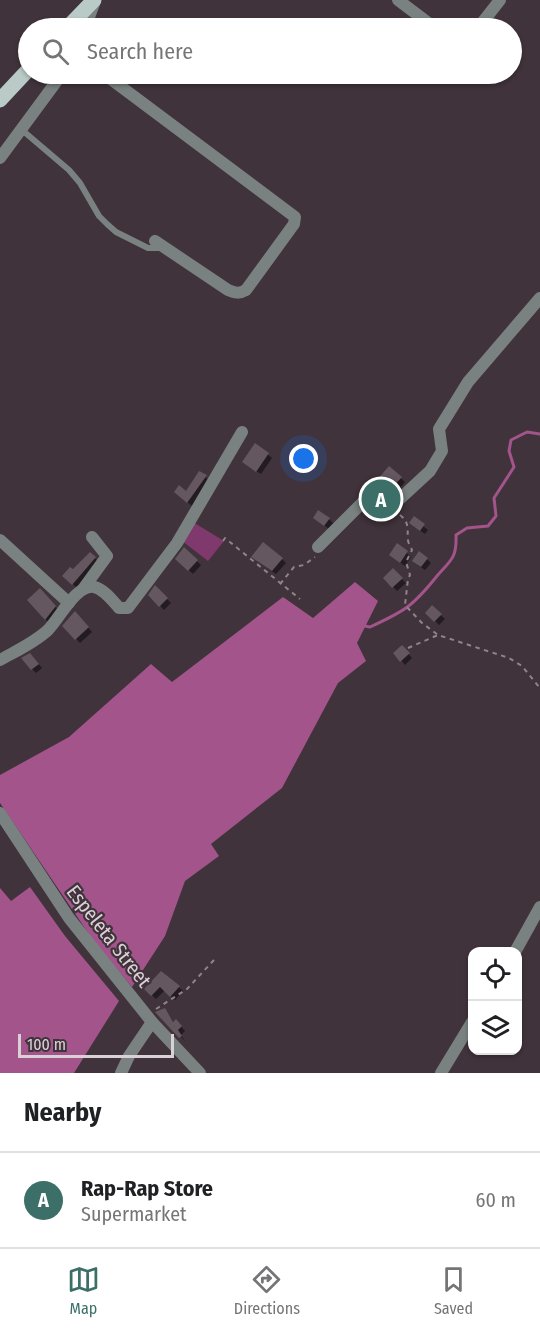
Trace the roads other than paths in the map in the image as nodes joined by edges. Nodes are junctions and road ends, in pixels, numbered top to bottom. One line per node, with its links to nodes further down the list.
1 (95, 0): 4 (main road); 5 (street)
2 (398, 0): 6 (street)
3 (500, 0): 7 (street)
4 (77, 18)
5 (89, 18)
6 (422, 18)
7 (486, 18)
8 (18, 81): 11 (main road)
9 (55, 84): 12 (street)
10 (117, 84): 14 (street)
11 (0, 100)
12 (22, 130): 13 (street); 14 (lane)
13 (0, 158)
14 (160, 244)
15 (540, 298): 19 (street)
16 (242, 432): 20 (street)
17 (92, 537): 20 (street)
18 (0, 540): 21 (street)
19 (318, 548)
20 (82, 589): 21 (street)
21 (69, 603): 22 (street)
22 (0, 660)
23 (0, 813): 26 (street, Espeleta Street)
24 (540, 907): 25 (street)
25 (517, 947)
26 (149, 1019): 28 (street); 29 (street, Espeleta Street)
27 (468, 1029): 30 (street)
28 (121, 1073)
29 (200, 1073)
30 (441, 1073)

